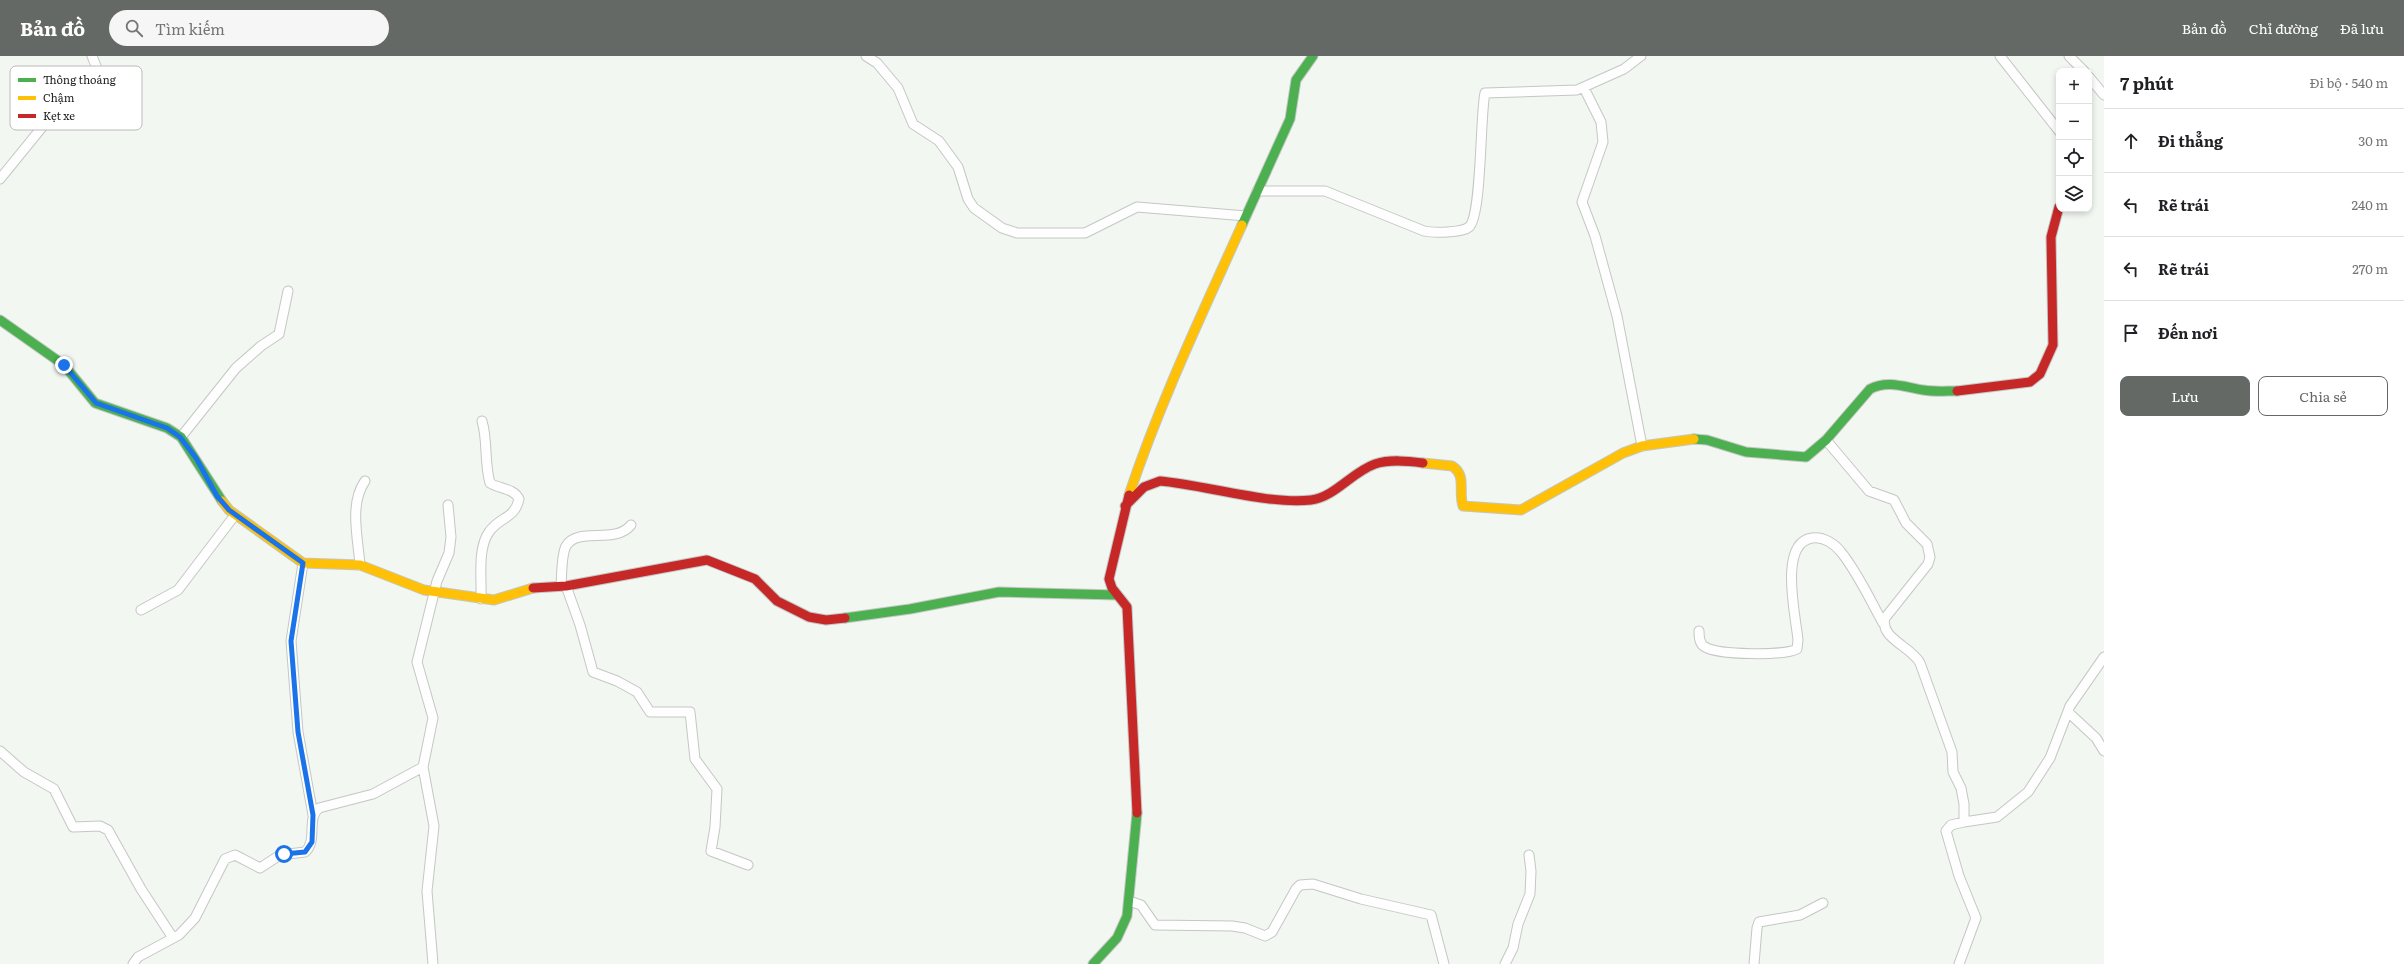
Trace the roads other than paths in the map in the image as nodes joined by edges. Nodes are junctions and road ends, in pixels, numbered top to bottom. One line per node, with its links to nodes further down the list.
1 (92, 56): 7 (street)
2 (866, 56): 17 (street)
3 (1313, 56): 15 (street)
4 (1641, 56): 10 (street)
5 (2000, 56): 12 (street)
6 (2069, 56): 8 (street)
7 (96, 66)
8 (2081, 68)
9 (2092, 81): 11 (street)
10 (1584, 88): 15 (street); 23 (street)
11 (2104, 95)
12 (2056, 127)
13 (41, 130): 14 (street)
14 (0, 180)
15 (1257, 191): 17 (street)
16 (2057, 212): 22 (street)
17 (1246, 216): 26 (street)
18 (288, 292): 21 (street)
19 (0, 320): 21 (street)
20 (482, 421): 34 (street)
21 (180, 437): 27 (street)
22 (1826, 440): 23 (street); 36 (street)
23 (1642, 446): 26 (street)
24 (365, 481): 30 (street)
25 (448, 505): 32 (street)
26 (1125, 506): 33 (street)
27 (235, 515): 29 (street); 35 (street)
28 (631, 525): 31 (street)
29 (303, 563): 30 (street); 43 (street)
30 (360, 565): 32 (street)
31 (563, 586): 33 (street); 34 (street); 46 (street)
32 (434, 592): 34 (street); 42 (street)
33 (1117, 595): 47 (street)
34 (481, 599)
35 (142, 610)
36 (1883, 623): 37 (street); 44 (street)
37 (1700, 631)
38 (2104, 657): 39 (street)
39 (2068, 712): 40 (street); 44 (street)
40 (2104, 751)
41 (1, 755): 49 (street)
42 (424, 767): 43 (street); 51 (street)
43 (313, 815): 49 (street)
44 (1964, 822): 56 (street)
45 (1529, 855): 54 (street)
46 (748, 865)
47 (1129, 901): 52 (street); 53 (street)
48 (1823, 903): 55 (street)
49 (173, 938): 50 (street)
50 (133, 964)
51 (433, 964)
52 (1093, 964)
53 (1444, 964)
54 (1504, 964)
55 (1754, 964)
56 (1959, 964)

